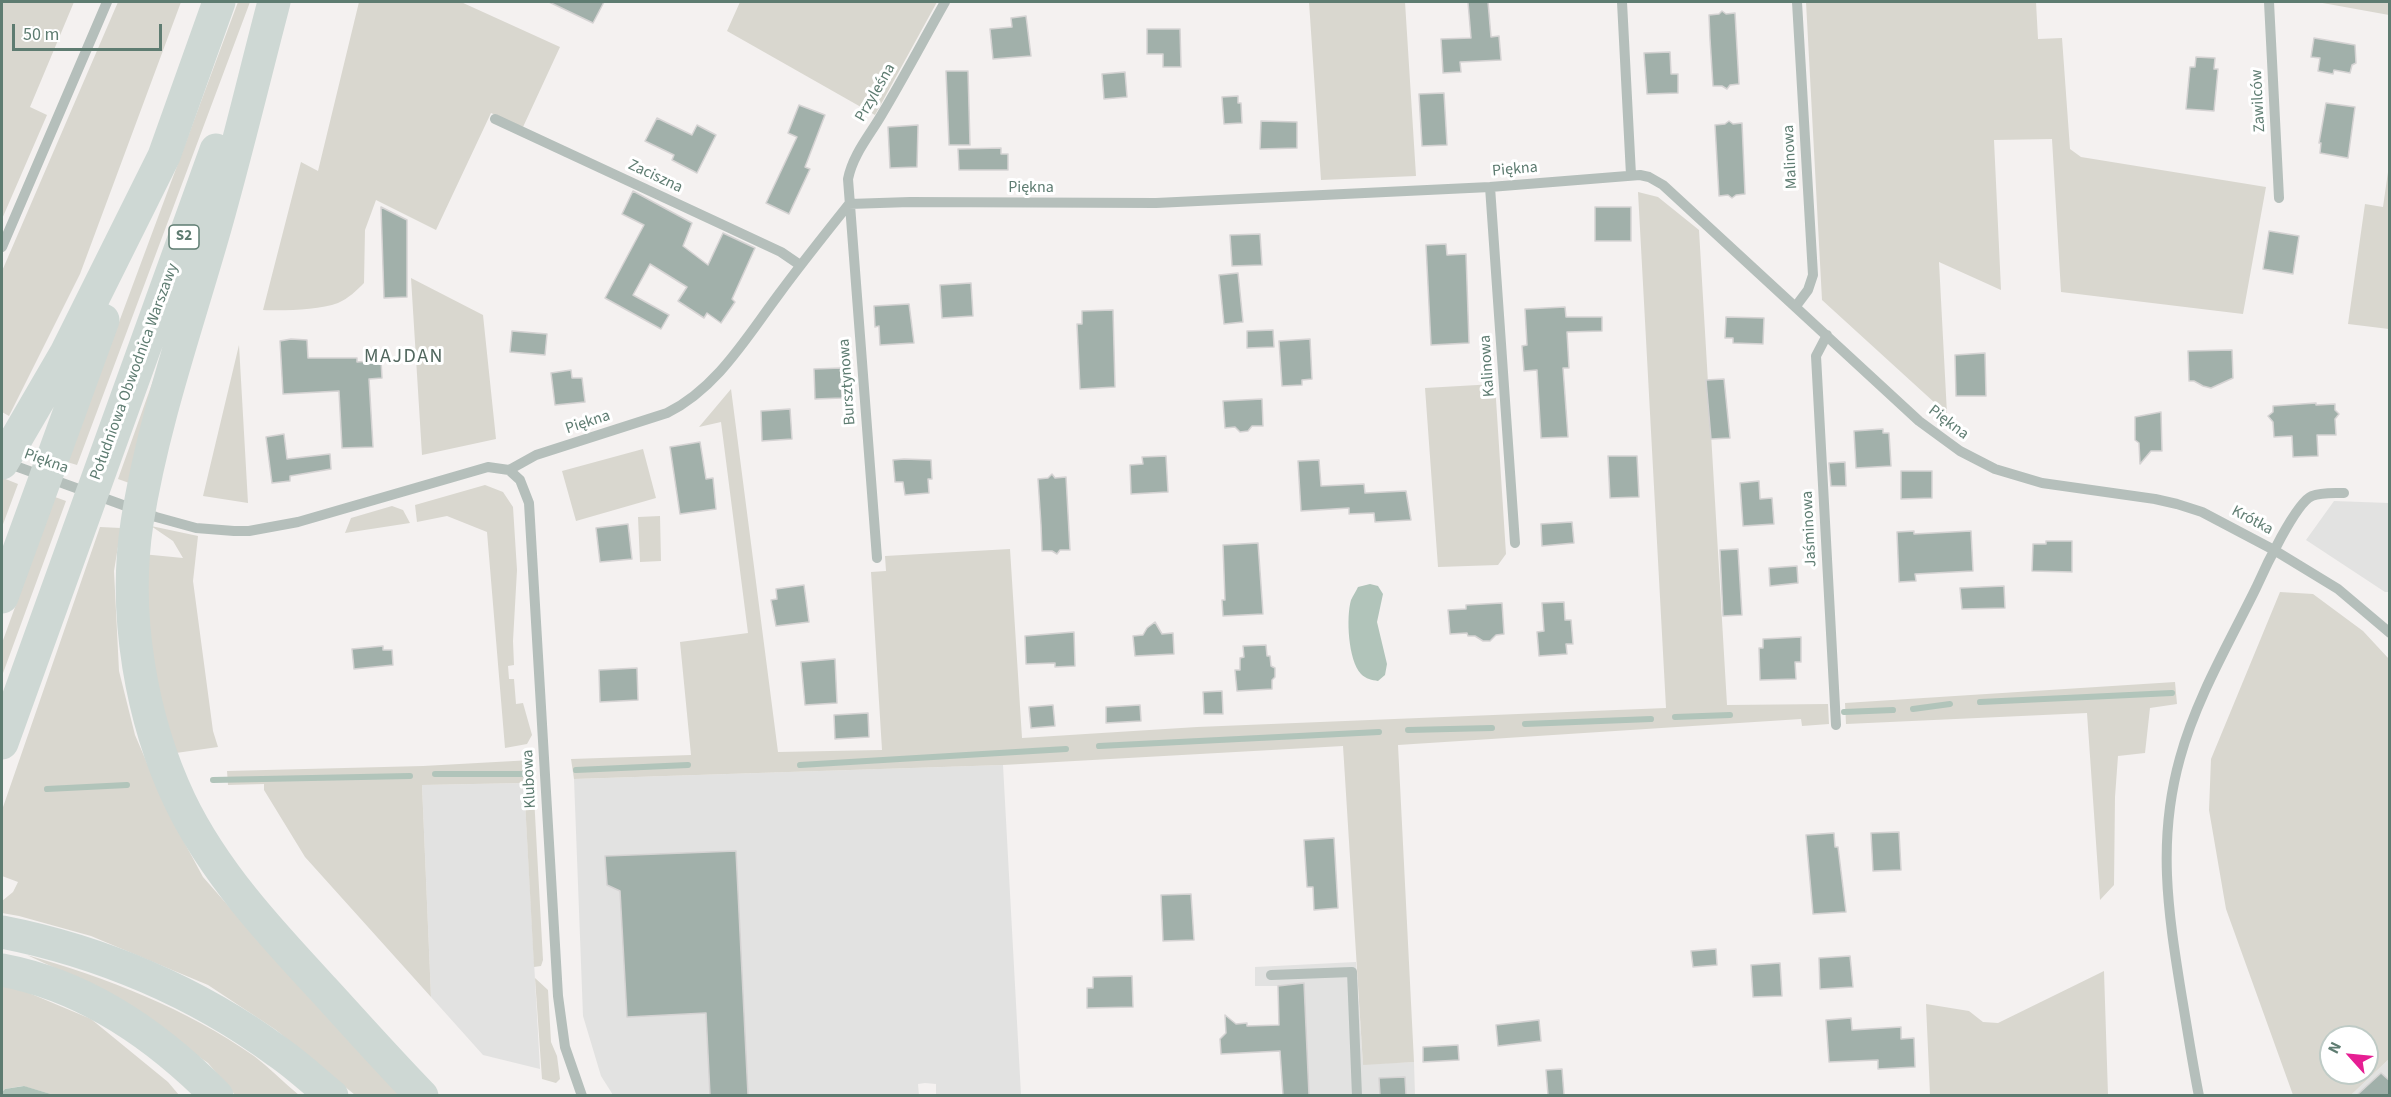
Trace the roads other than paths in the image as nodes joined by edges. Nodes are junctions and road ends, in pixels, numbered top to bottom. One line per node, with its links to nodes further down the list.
1 (107, 2): 14 (street)
2 (219, 2): 9 (highway)
3 (272, 2): 28 (highway, Południowa Obwodnica Warszawy / S2); 35 (highway)
4 (945, 2): 13 (street, Przyleśna)
5 (1622, 2): 10 (street)
6 (1797, 2): 16 (street, Malinowa)
7 (2269, 2): 12 (street, Zawilców)
8 (495, 119): 15 (street, Zaciszna)
9 (164, 156): 18 (highway); 25 (highway)
10 (1631, 175): 11 (street, Piękna); 16 (street, Piękna)
11 (1490, 187): 13 (street, Piękna); 22 (street, Kalinowa)
12 (2279, 198)
13 (849, 204): 15 (street, Piękna); 24 (street, Bursztynowa)
14 (2, 247)
15 (800, 265): 19 (street, Piękna)
16 (1796, 306): 17 (street, Piękna)
17 (1827, 335): 20 (street, Piękna); 27 (street, Jaśminowa)
18 (6, 456): 19 (street, Piękna)
19 (509, 470): 32 (street, Klubowa)
20 (2077, 489): 23 (street, Krótka)
21 (2344, 493): 23 (street)
22 (1515, 543)
23 (2274, 550): 26 (street, Krótka); 37 (street)
24 (876, 558)
25 (2, 597)
26 (2390, 633)
27 (1836, 725)
28 (2, 743)
29 (2, 932): 34 (highway)
30 (2, 970): 33 (highway)
31 (1270, 975): 36 (street)
32 (580, 1093)
33 (217, 1095)
34 (332, 1095)
35 (422, 1095)
36 (1357, 1095)
37 (2199, 1095)

